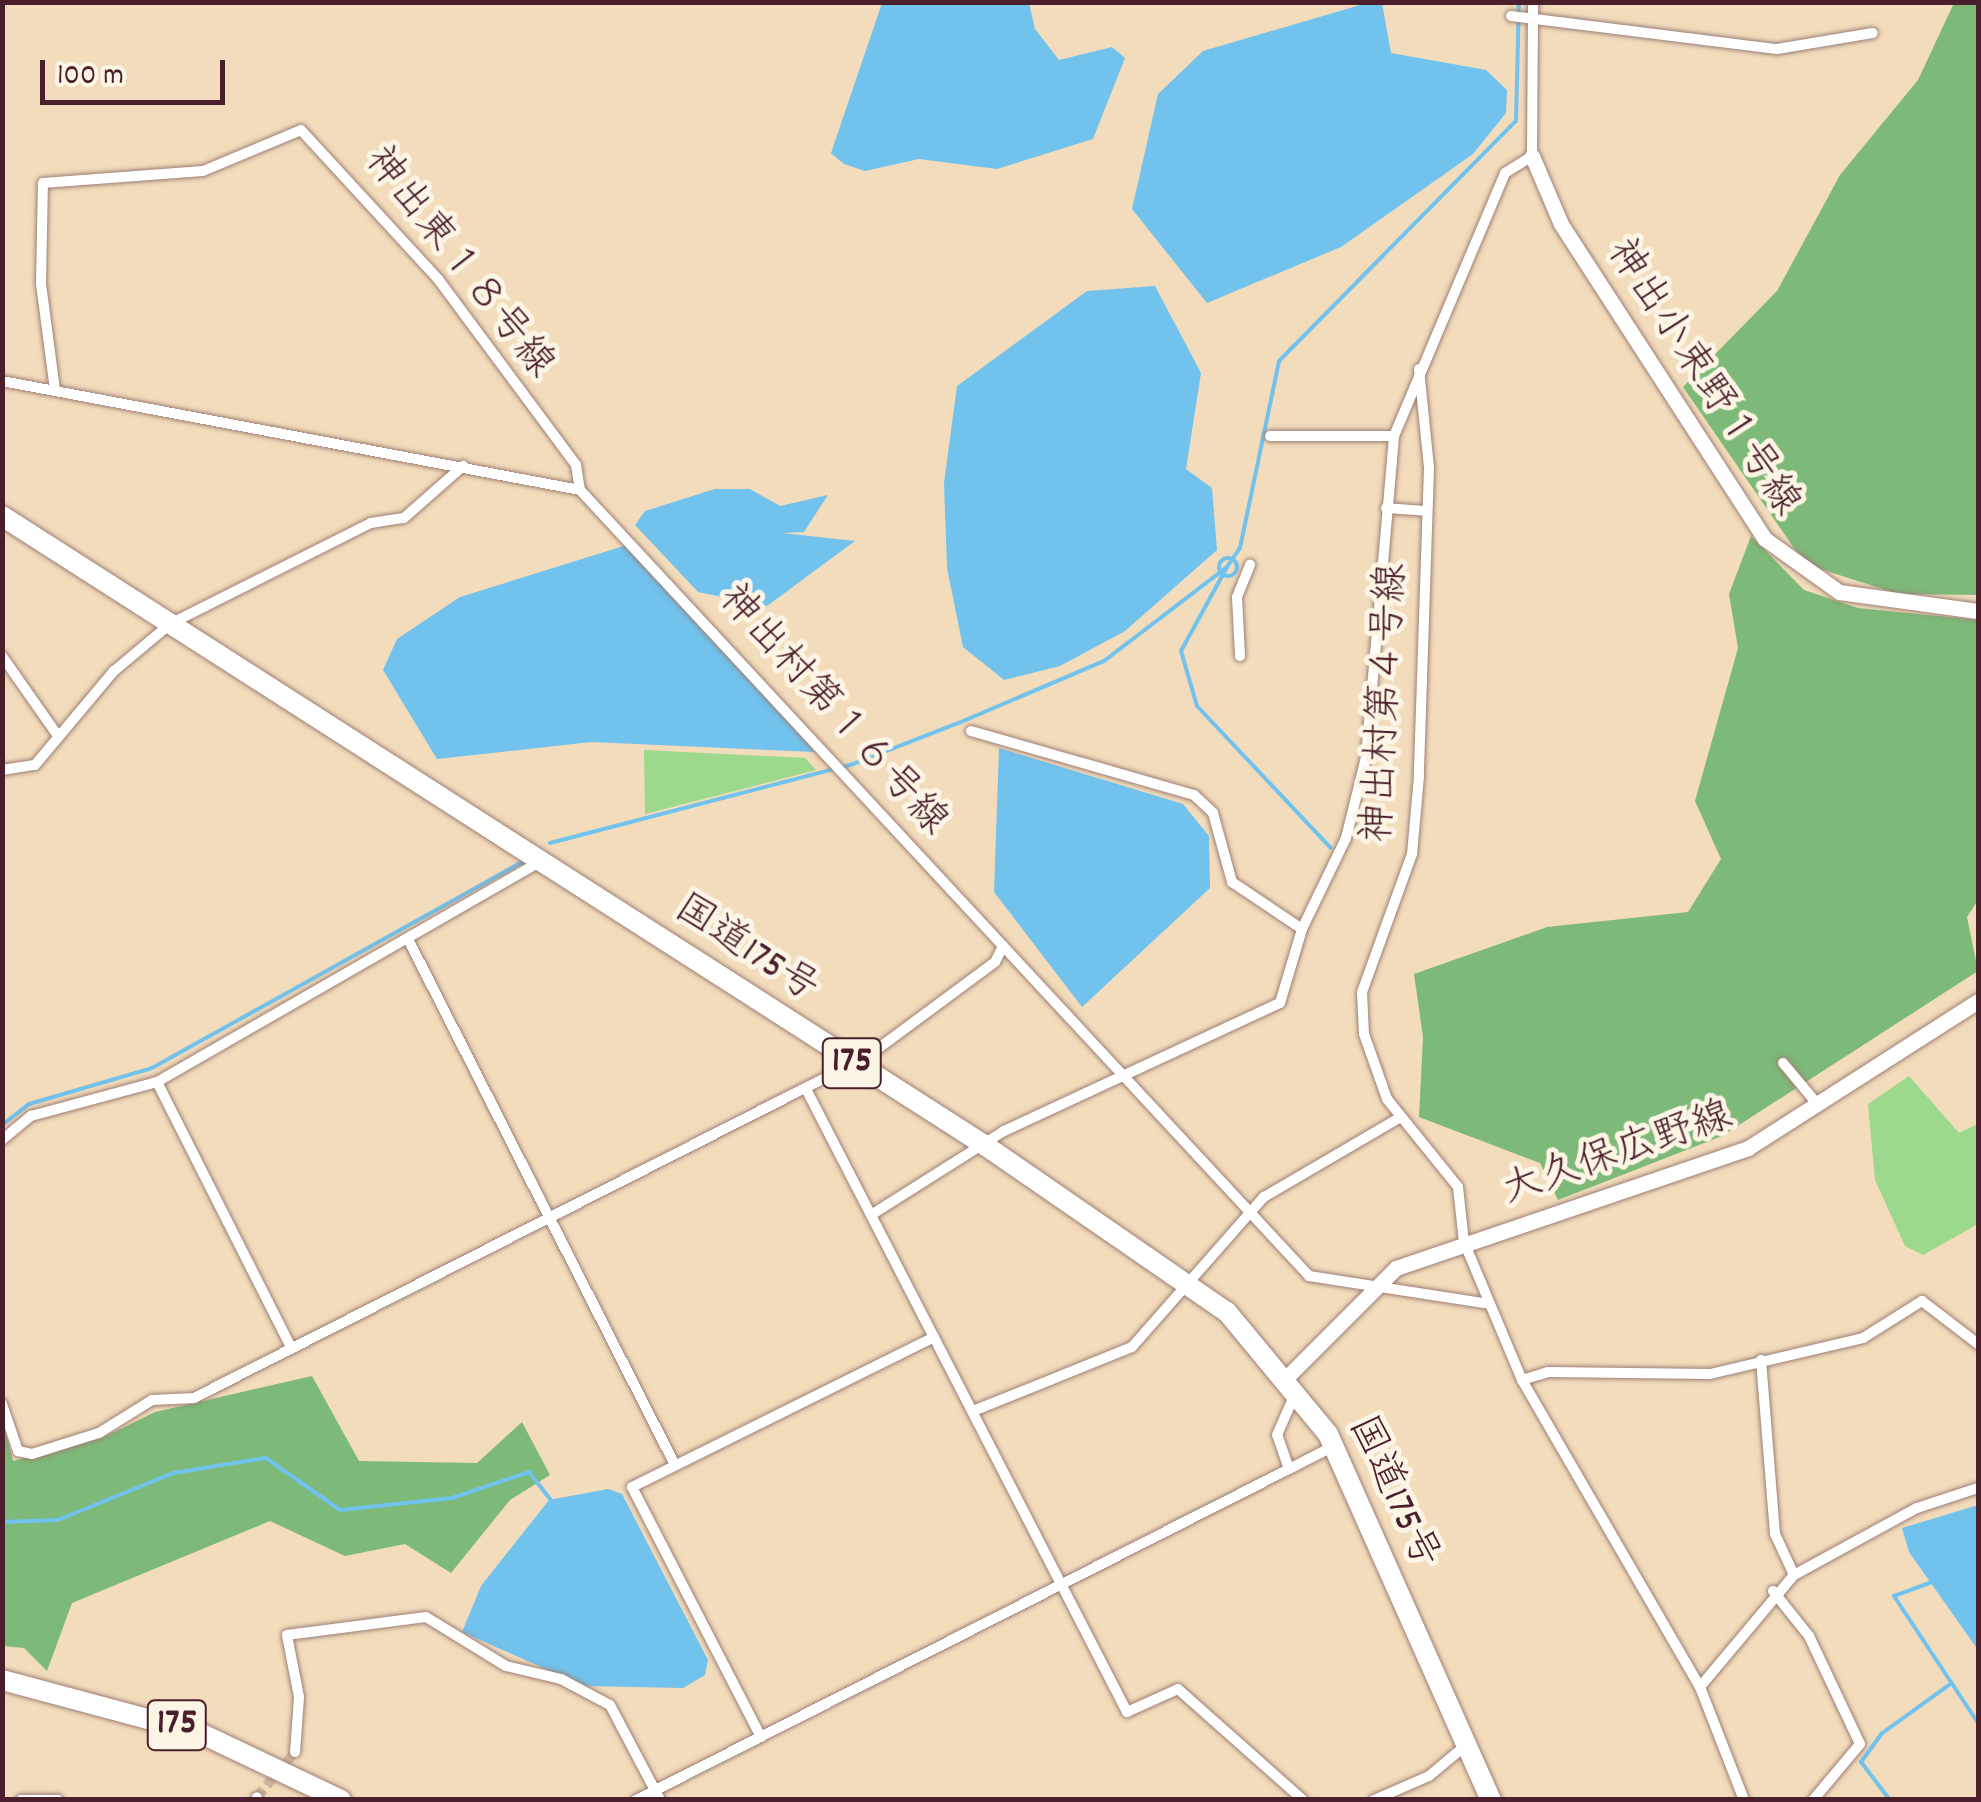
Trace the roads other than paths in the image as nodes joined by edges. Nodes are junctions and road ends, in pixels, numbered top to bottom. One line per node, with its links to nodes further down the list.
1 (1533, 8): 2 (street); 3 (street); 4 (street)
2 (1512, 16)
3 (1873, 33)
4 (1532, 156): 5 (street); 16 (street, 神出小束野１号線)
5 (1420, 369): 9 (street); 13 (street, 神出村第４号線)
6 (2, 381): 7 (street)
7 (55, 390): 10 (street); 11 (street, 神出東１８号線)
8 (1270, 436): 9 (street)
9 (1394, 436): 12 (street)
10 (462, 466): 11 (street); 17 (street)
11 (580, 490): 26 (street, 神出村第１６号線)
12 (1386, 508): 13 (street); 24 (street)
13 (1427, 511): 34 (street, 神出村第４号線)
14 (2, 516): 17 (highway, 国道175号 / 175)
15 (1250, 564): 19 (street)
16 (1978, 611)
17 (170, 624): 21 (street); 23 (highway, 国道175号 / 175)
18 (2, 656): 21 (street)
19 (1240, 656)
20 (971, 730): 24 (street)
21 (56, 733): 22 (street)
22 (2, 770)
23 (540, 861): 25 (street); 28 (highway, 国道175号 / 175)
24 (1302, 929): 30 (street)
25 (408, 939): 31 (street); 39 (street)
26 (1003, 946): 28 (street); 30 (street, 神出村第１６号線)
27 (1978, 1002): 33 (street, 大久保広野線)
28 (852, 1063): 32 (street); 36 (highway, 国道175号 / 175)
29 (1784, 1063): 33 (street)
30 (1122, 1078): 36 (street); 38 (street, 神出村第１６号線)
31 (157, 1082): 35 (street); 46 (street)
32 (806, 1088): 37 (street); 39 (street)
33 (1819, 1107): 40 (street, 大久保広野線)
34 (1399, 1118): 38 (street); 40 (street, 神出村第４号線)
35 (2, 1140)
36 (986, 1146): 37 (street); 41 (highway, 国道175号 / 175)
37 (872, 1215): 44 (street)
38 (1246, 1215): 41 (street); 42 (street, 神出村第１６号線)
39 (549, 1216): 46 (street); 53 (street)
40 (1464, 1242): 42 (street, 大久保広野線); 43 (street, 神出村第４号線)
41 (1189, 1281): 49 (highway, 国道175号 / 175); 51 (street)
42 (1374, 1286): 43 (street, 神出村第１６号線); 49 (street, 大久保広野線)
43 (1488, 1304): 48 (street, 神出村第４号線)
44 (934, 1337): 51 (street); 53 (street)
45 (1978, 1344): 47 (street)
46 (291, 1347): 50 (street)
47 (1761, 1360): 48 (street); 56 (street)
48 (1522, 1380): 60 (street, 神出村第４号線)
49 (1294, 1383): 52 (highway, 国道175号 / 175); 54 (street)
50 (2, 1404)
51 (973, 1411): 57 (street)
52 (1334, 1446): 54 (street); 62 (highway, 国道175号 / 175)
53 (675, 1464): 61 (street)
54 (1289, 1469): 57 (street)
55 (1978, 1488): 56 (street)
56 (1794, 1575): 58 (street)
57 (1061, 1584): 61 (street); 69 (street)
58 (1773, 1591): 60 (street); 73 (street)
59 (2, 1680): 67 (highway, 175)
60 (1700, 1686): 72 (street, 神出村第４号線)
61 (761, 1737): 64 (street)
62 (1466, 1745): 70 (street); 71 (highway, 国道175号 / 175)
63 (295, 1752): 64 (street)
64 (657, 1795): 68 (street)
65 (21, 1800): 66 (street)
66 (58, 1800)
67 (341, 1800)
68 (636, 1800)
69 (1303, 1800)
70 (1374, 1800)
71 (1491, 1800)
72 (1744, 1800)
73 (1814, 1800)

